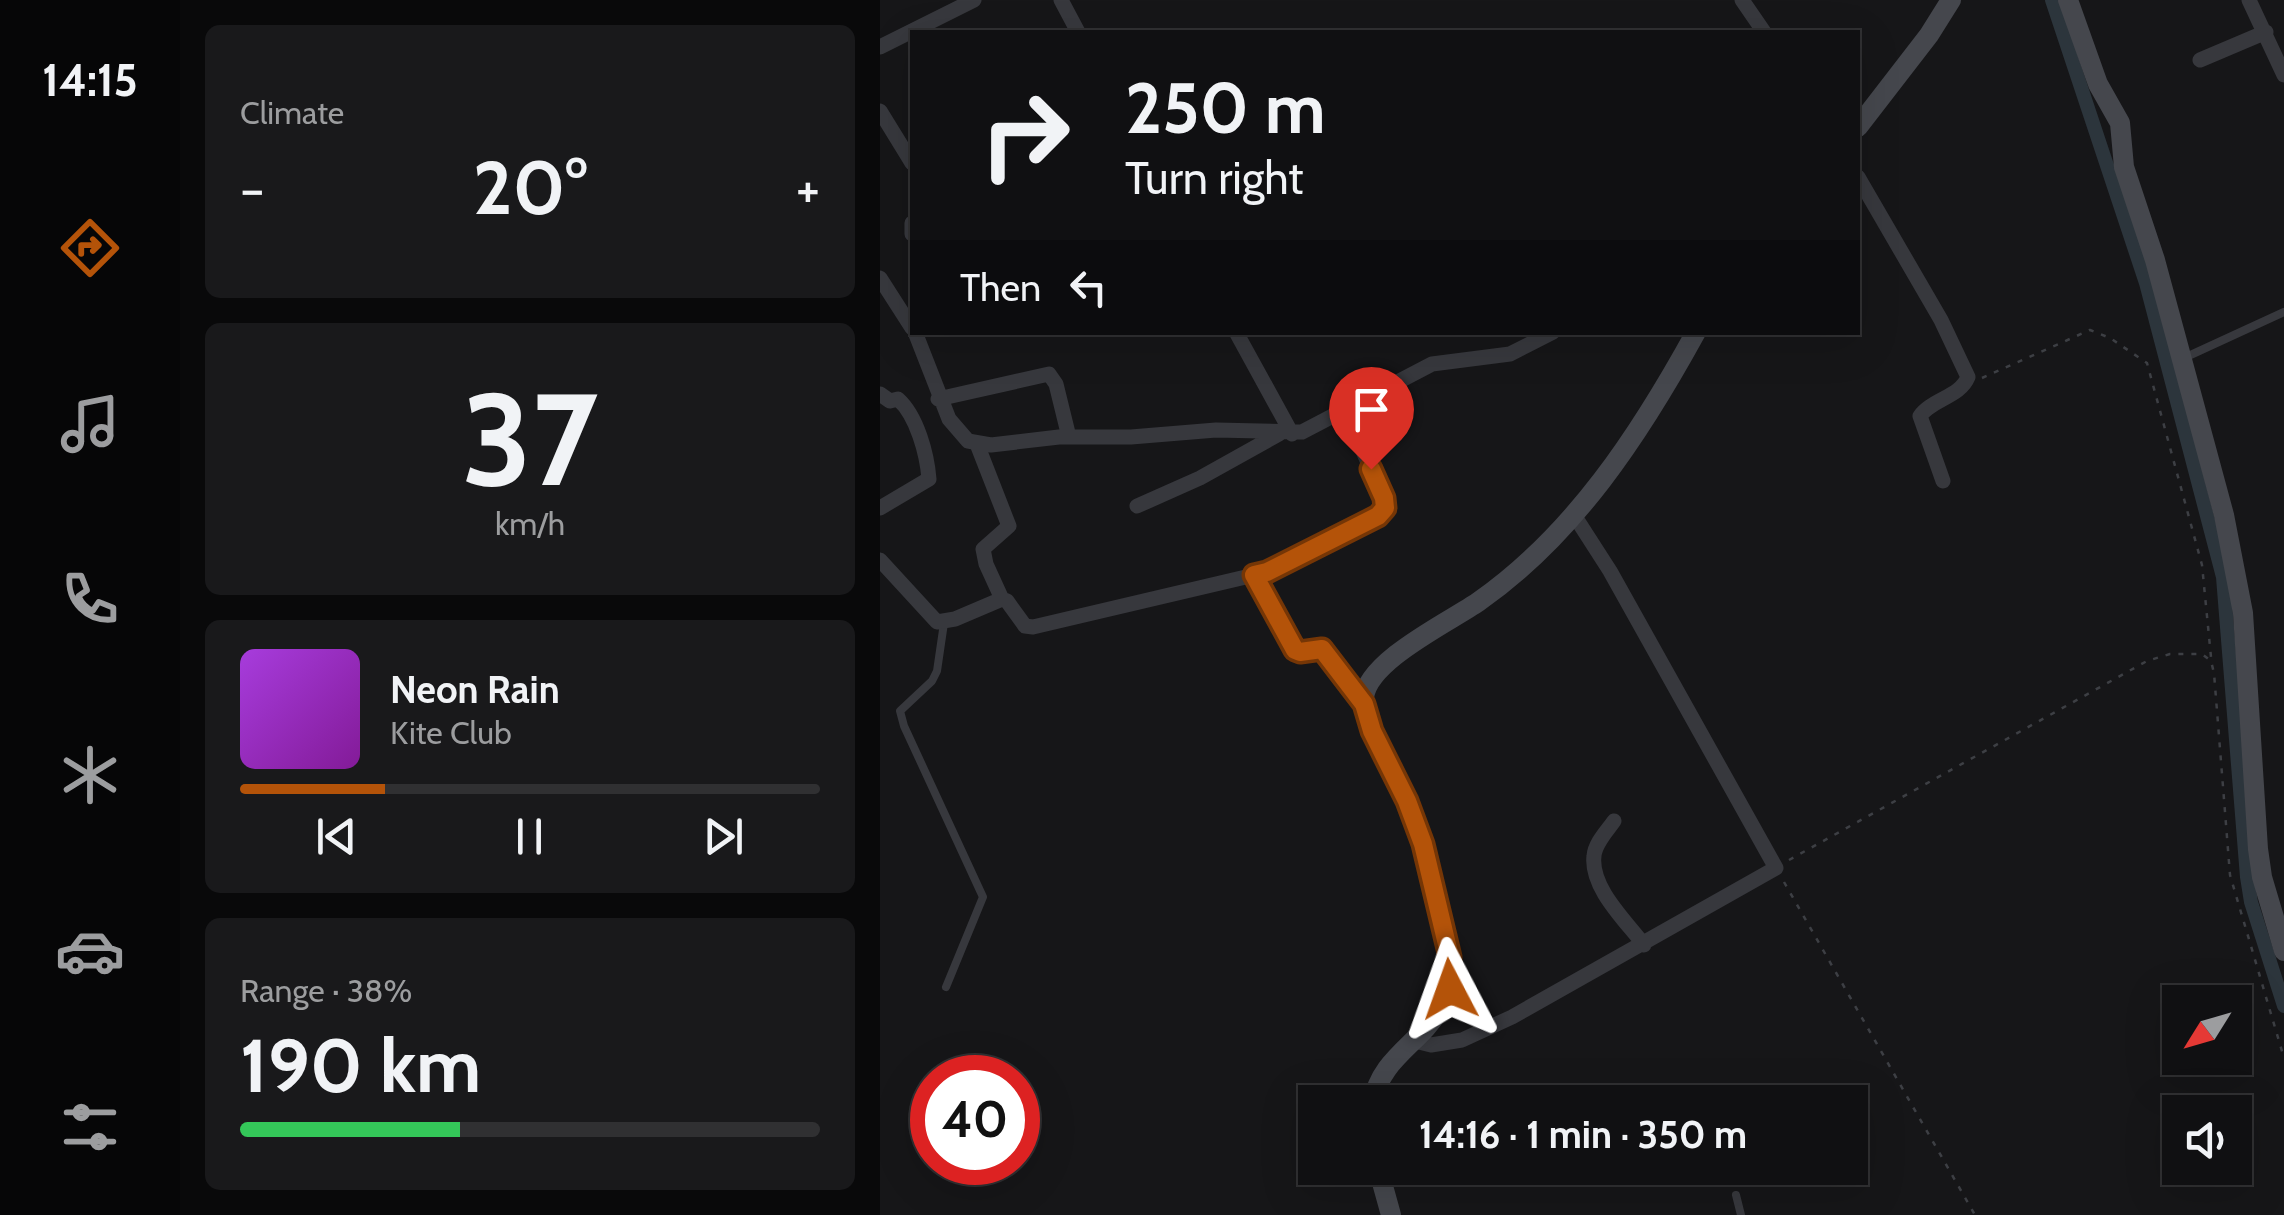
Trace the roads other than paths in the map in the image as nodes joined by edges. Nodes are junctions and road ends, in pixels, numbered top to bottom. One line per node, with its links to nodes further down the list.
1 (974, 0): 7 (street)
2 (1060, 0): 8 (street)
3 (1742, 0): 9 (street)
4 (1951, 0): 16 (street)
5 (2068, 0): 26 (street)
6 (2249, 0): 10 (street)
7 (915, 30)
8 (1077, 30)
9 (1763, 30)
10 (2266, 32): 13 (street); 14 (street)
11 (910, 33): 12 (street)
12 (880, 48)
13 (2200, 60)
14 (2284, 74)
15 (880, 111): 17 (street)
16 (1860, 124)
17 (910, 160)
18 (1860, 179): 33 (street)
19 (880, 278): 20 (street)
20 (906, 301)
21 (2284, 312): 26 (lane)
22 (916, 335): 28 (street)
23 (1237, 335): 30 (street)
24 (1547, 335): 29 (street)
25 (1694, 335): 36 (street)
26 (2182, 359): 44 (street)
27 (880, 394): 35 (street)
28 (938, 398): 31 (street); 32 (street)
29 (1345, 410): 30 (street); 38 (street)
30 (1286, 434): 31 (street); 34 (street)
31 (1069, 437): 32 (street)
32 (978, 444): 39 (street)
33 (1943, 481)
34 (1137, 506)
35 (880, 508)
36 (1574, 515): 41 (street); 43 (street)
37 (880, 560): 40 (street)
38 (1254, 575): 39 (street); 41 (street)
39 (1002, 599): 40 (street)
40 (944, 622): 45 (lane)
41 (1364, 704): 46 (street)
42 (1614, 821): 43 (street)
43 (1644, 946): 46 (street)
44 (2284, 951)
45 (946, 986)
46 (1415, 1042): 47 (street)
47 (1379, 1085)
48 (1383, 1185): 50 (street)
49 (1736, 1195): 51 (lane)
50 (1392, 1215)
51 (1741, 1215)

